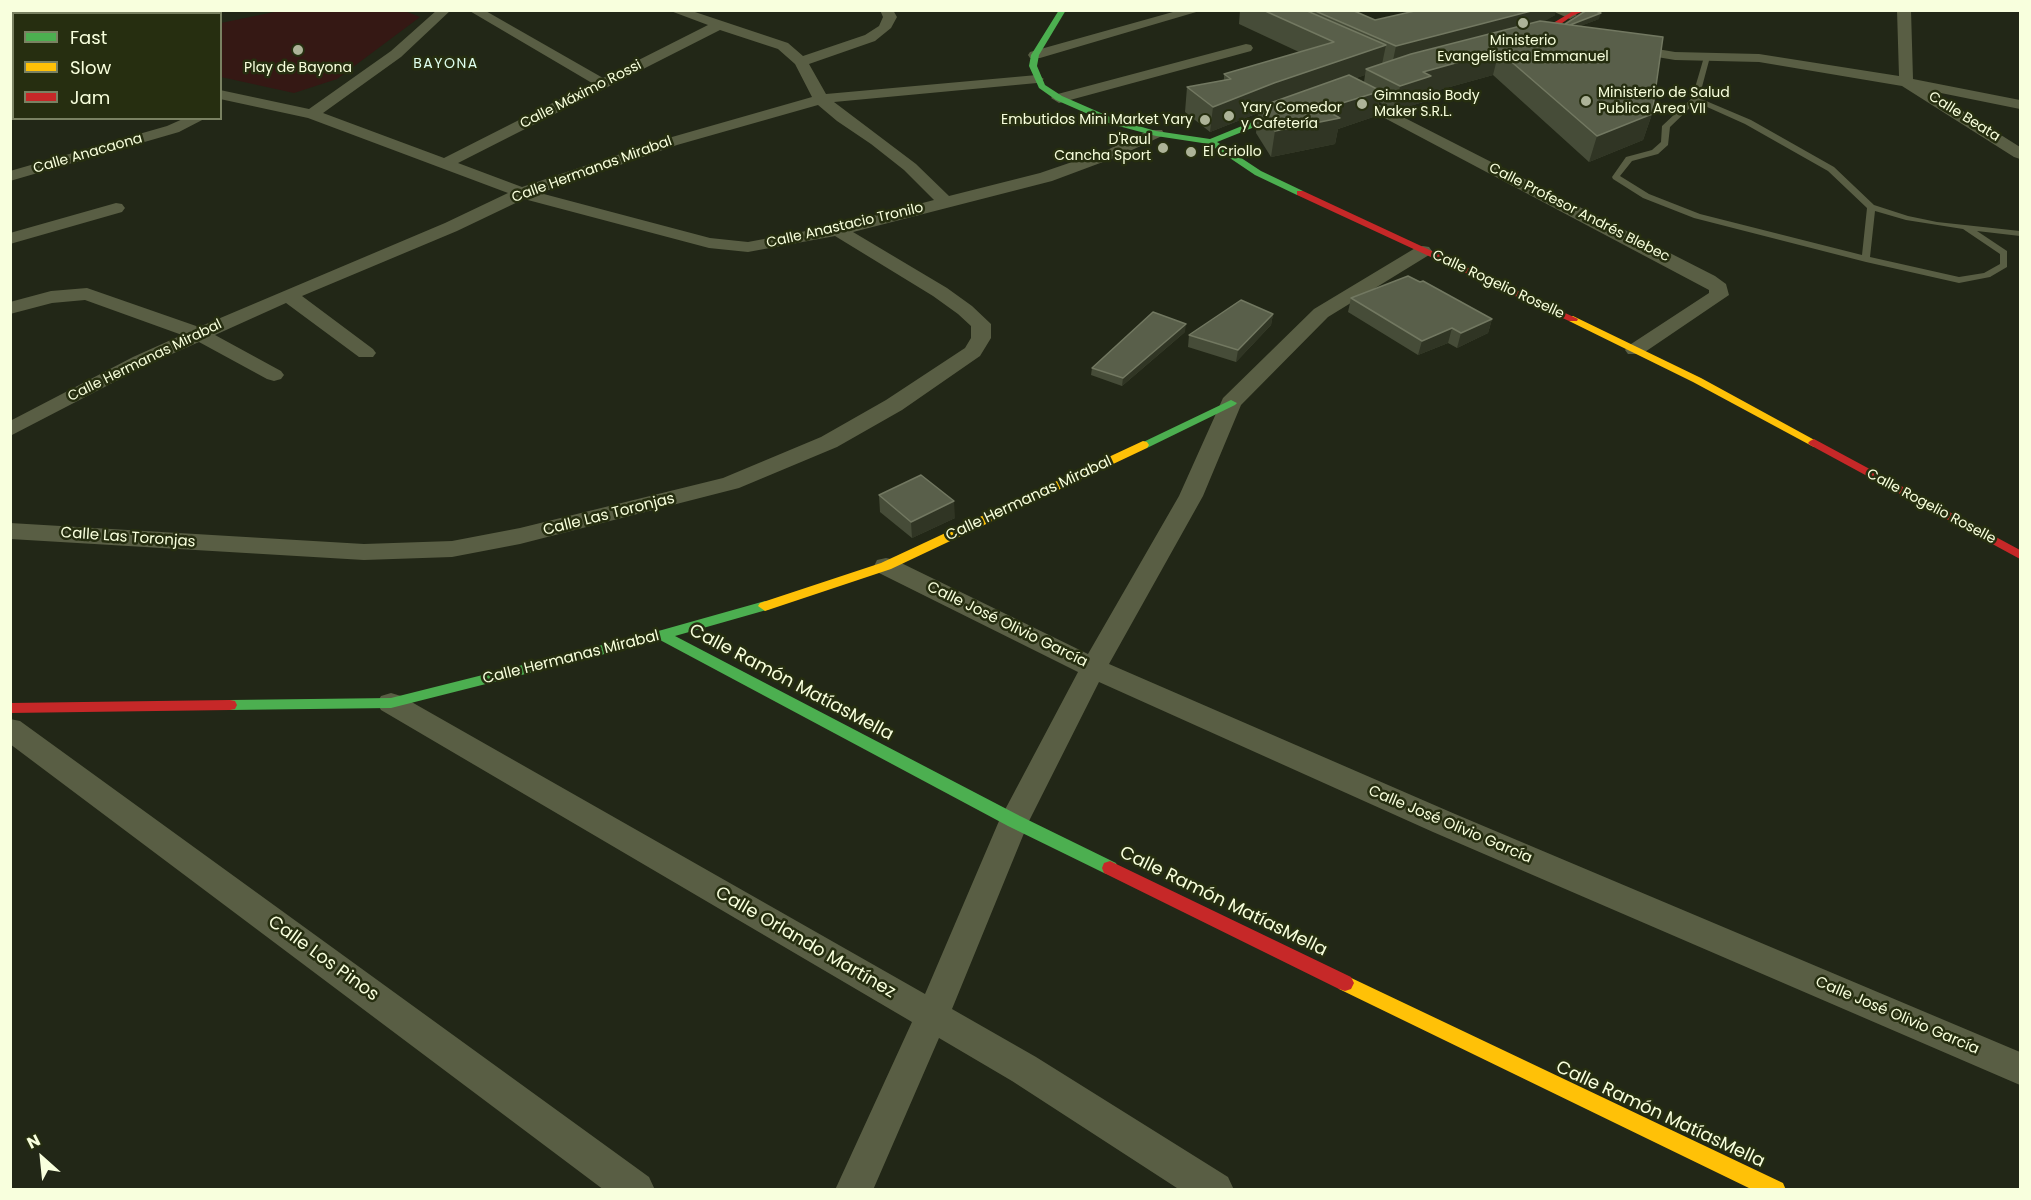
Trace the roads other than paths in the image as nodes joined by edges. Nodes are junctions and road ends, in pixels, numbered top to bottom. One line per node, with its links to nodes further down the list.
1 (445, 10): 32 (street)
2 (474, 10): 22 (street)
3 (886, 10): 18 (street)
4 (1063, 10): 16 (street)
5 (1197, 10): 16 (street)
6 (1556, 10): 9 (street)
7 (1904, 10): 20 (street)
8 (677, 11): 10 (street)
9 (1576, 13): 11 (street)
10 (719, 25): 18 (street); 22 (street, Calle Máximo Rossi)
11 (1541, 34): 12 (street); 13 (street)
12 (1563, 38)
13 (1508, 43)
14 (1608, 45): 17 (street)
15 (1246, 48): 25 (street)
16 (1035, 55): 19 (street)
17 (1707, 57): 20 (street); 27 (lane)
18 (801, 62): 26 (street)
19 (1037, 79): 25 (street, Calle Rogelio Roselle); 26 (street, Calle Hermanas Mirabal)
20 (1906, 82): 30 (street); 35 (street, Calle Beata)
21 (1365, 83): 23 (street)
22 (604, 84): 39 (street, Calle Máximo Rossi)
23 (1337, 92): 54 (street, Calle Profesor Andrés Blebec)
24 (222, 94): 28 (street, Calle Anastacio Tronilo)
25 (1059, 98): 34 (street, Calle Rogelio Roselle)
26 (821, 99): 41 (street, Calle Hermanas Mirabal); 42 (street)
27 (1695, 99): 43 (lane); 50 (lane)
28 (244, 100): 31 (street); 32 (street, Calle Anastacio Tronilo)
29 (1310, 102): 36 (street)
30 (2020, 104)
31 (222, 109)
32 (312, 114): 39 (street, Calle Anastacio Tronilo)
33 (194, 120): 40 (street, Calle Anacaona)
34 (1156, 133): 36 (street, Calle Rogelio Roselle); 42 (street, Calle Anastacio Tronilo)
35 (1999, 139): 37 (street); 38 (street, Calle Beata)
36 (1211, 142): 49 (street, Calle Rogelio Roselle)
37 (2020, 142)
38 (2020, 154)
39 (444, 164): 41 (street, Calle Anastacio Tronilo)
40 (13, 171)
41 (522, 193): 46 (street, Calle Anastacio Tronilo); 51 (street, Calle Hermanas Mirabal)
42 (946, 203): 46 (street, Calle Anastacio Tronilo)
43 (1871, 207): 45 (lane); 50 (lane)
44 (116, 208): 48 (street)
45 (1964, 226): 47 (lane); 50 (lane)
46 (838, 230): 59 (street, Calle Las Toronjas)
47 (2020, 234)
48 (10, 239)
49 (1423, 251): 54 (street, Calle Rogelio Roselle); 57 (street)
50 (1866, 260)
51 (288, 295): 53 (street, Calle Hermanas Mirabal); 55 (street)
52 (10, 308): 53 (street)
53 (199, 334): 56 (street); 58 (street, Calle Hermanas Mirabal)
54 (1635, 350): 60 (street, Calle Rogelio Roselle)
55 (366, 353)
56 (274, 375)
57 (1231, 403): 61 (street, Calle Hermanas Mirabal); 63 (street)
58 (10, 429)
59 (10, 531)
60 (2020, 555)
61 (886, 566): 62 (street, Calle Hermanas Mirabal); 63 (street, Calle José Olivio García)
62 (662, 635): 64 (street, Calle Hermanas Mirabal); 67 (street, Calle Ramón MatíasMella)
63 (1093, 668): 67 (street); 69 (street, Calle José Olivio García)
64 (391, 704): 65 (street, Calle Hermanas Mirabal); 68 (street, Calle Orlando Martínez)
65 (10, 708)
66 (10, 729): 70 (street, Calle Los Pinos)
67 (1014, 821): 68 (street); 73 (street, Calle Ramón MatíasMella)
68 (932, 1016): 71 (street); 72 (street, Calle Orlando Martínez)
69 (2020, 1069)
70 (636, 1190)
71 (855, 1190)
72 (1215, 1190)
73 (1776, 1190)

